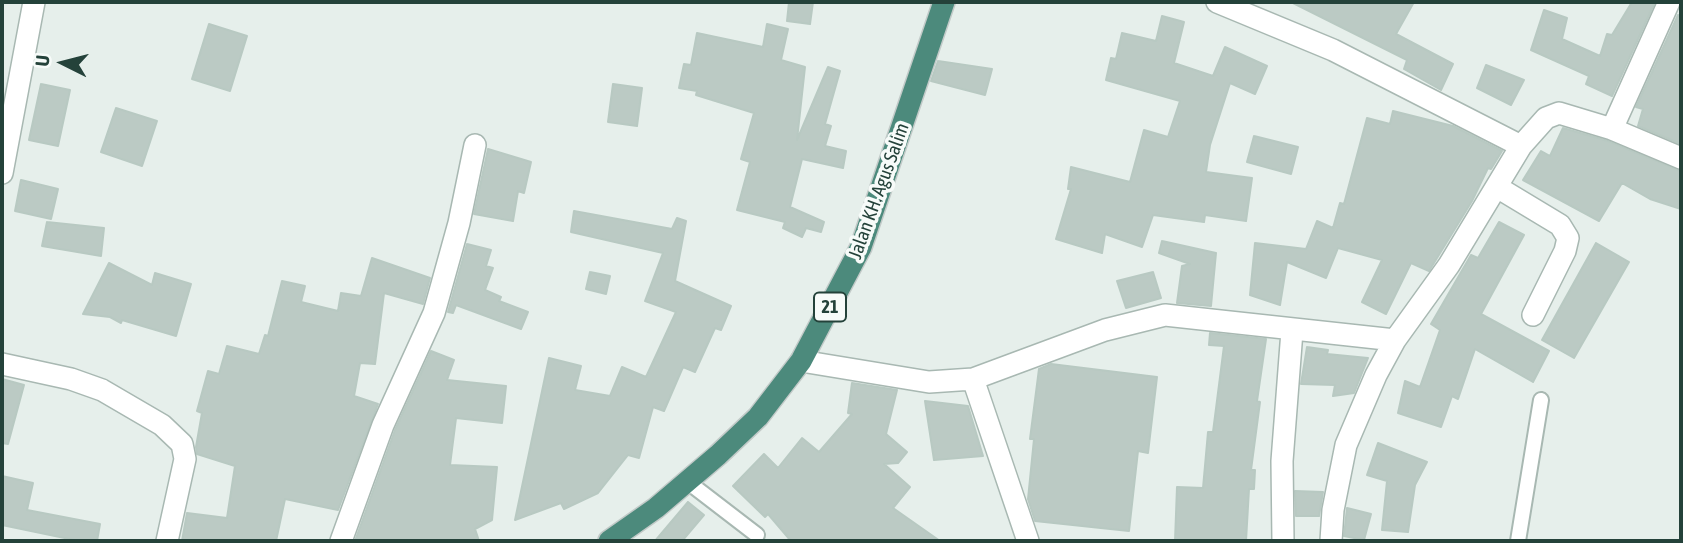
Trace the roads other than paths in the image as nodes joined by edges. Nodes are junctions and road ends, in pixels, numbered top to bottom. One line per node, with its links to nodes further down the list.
1 (34, 2): 9 (street)
2 (944, 2): 14 (highway, Jalan KH. Agus Salim / 21)
3 (1217, 2): 7 (street)
4 (1669, 2): 5 (street)
5 (1612, 129): 7 (street); 8 (street)
6 (475, 145): 21 (street)
7 (1521, 146): 10 (street)
8 (1681, 158)
9 (2, 173)
10 (1497, 187): 11 (street); 13 (street)
11 (1533, 316)
12 (1293, 331): 13 (street); 16 (street); 24 (street)
13 (1395, 340): 25 (street)
14 (801, 361): 16 (street); 18 (highway, Jalan KH. Agus Salim / 21)
15 (2, 364): 20 (street)
16 (973, 379): 23 (street)
17 (1541, 400): 26 (lane)
18 (688, 482): 19 (lane); 22 (highway, Jalan KH. Agus Salim / 21)
19 (757, 535)
20 (167, 541)
21 (341, 541)
22 (609, 541)
23 (1028, 541)
24 (1283, 541)
25 (1331, 541)
26 (1518, 541)

